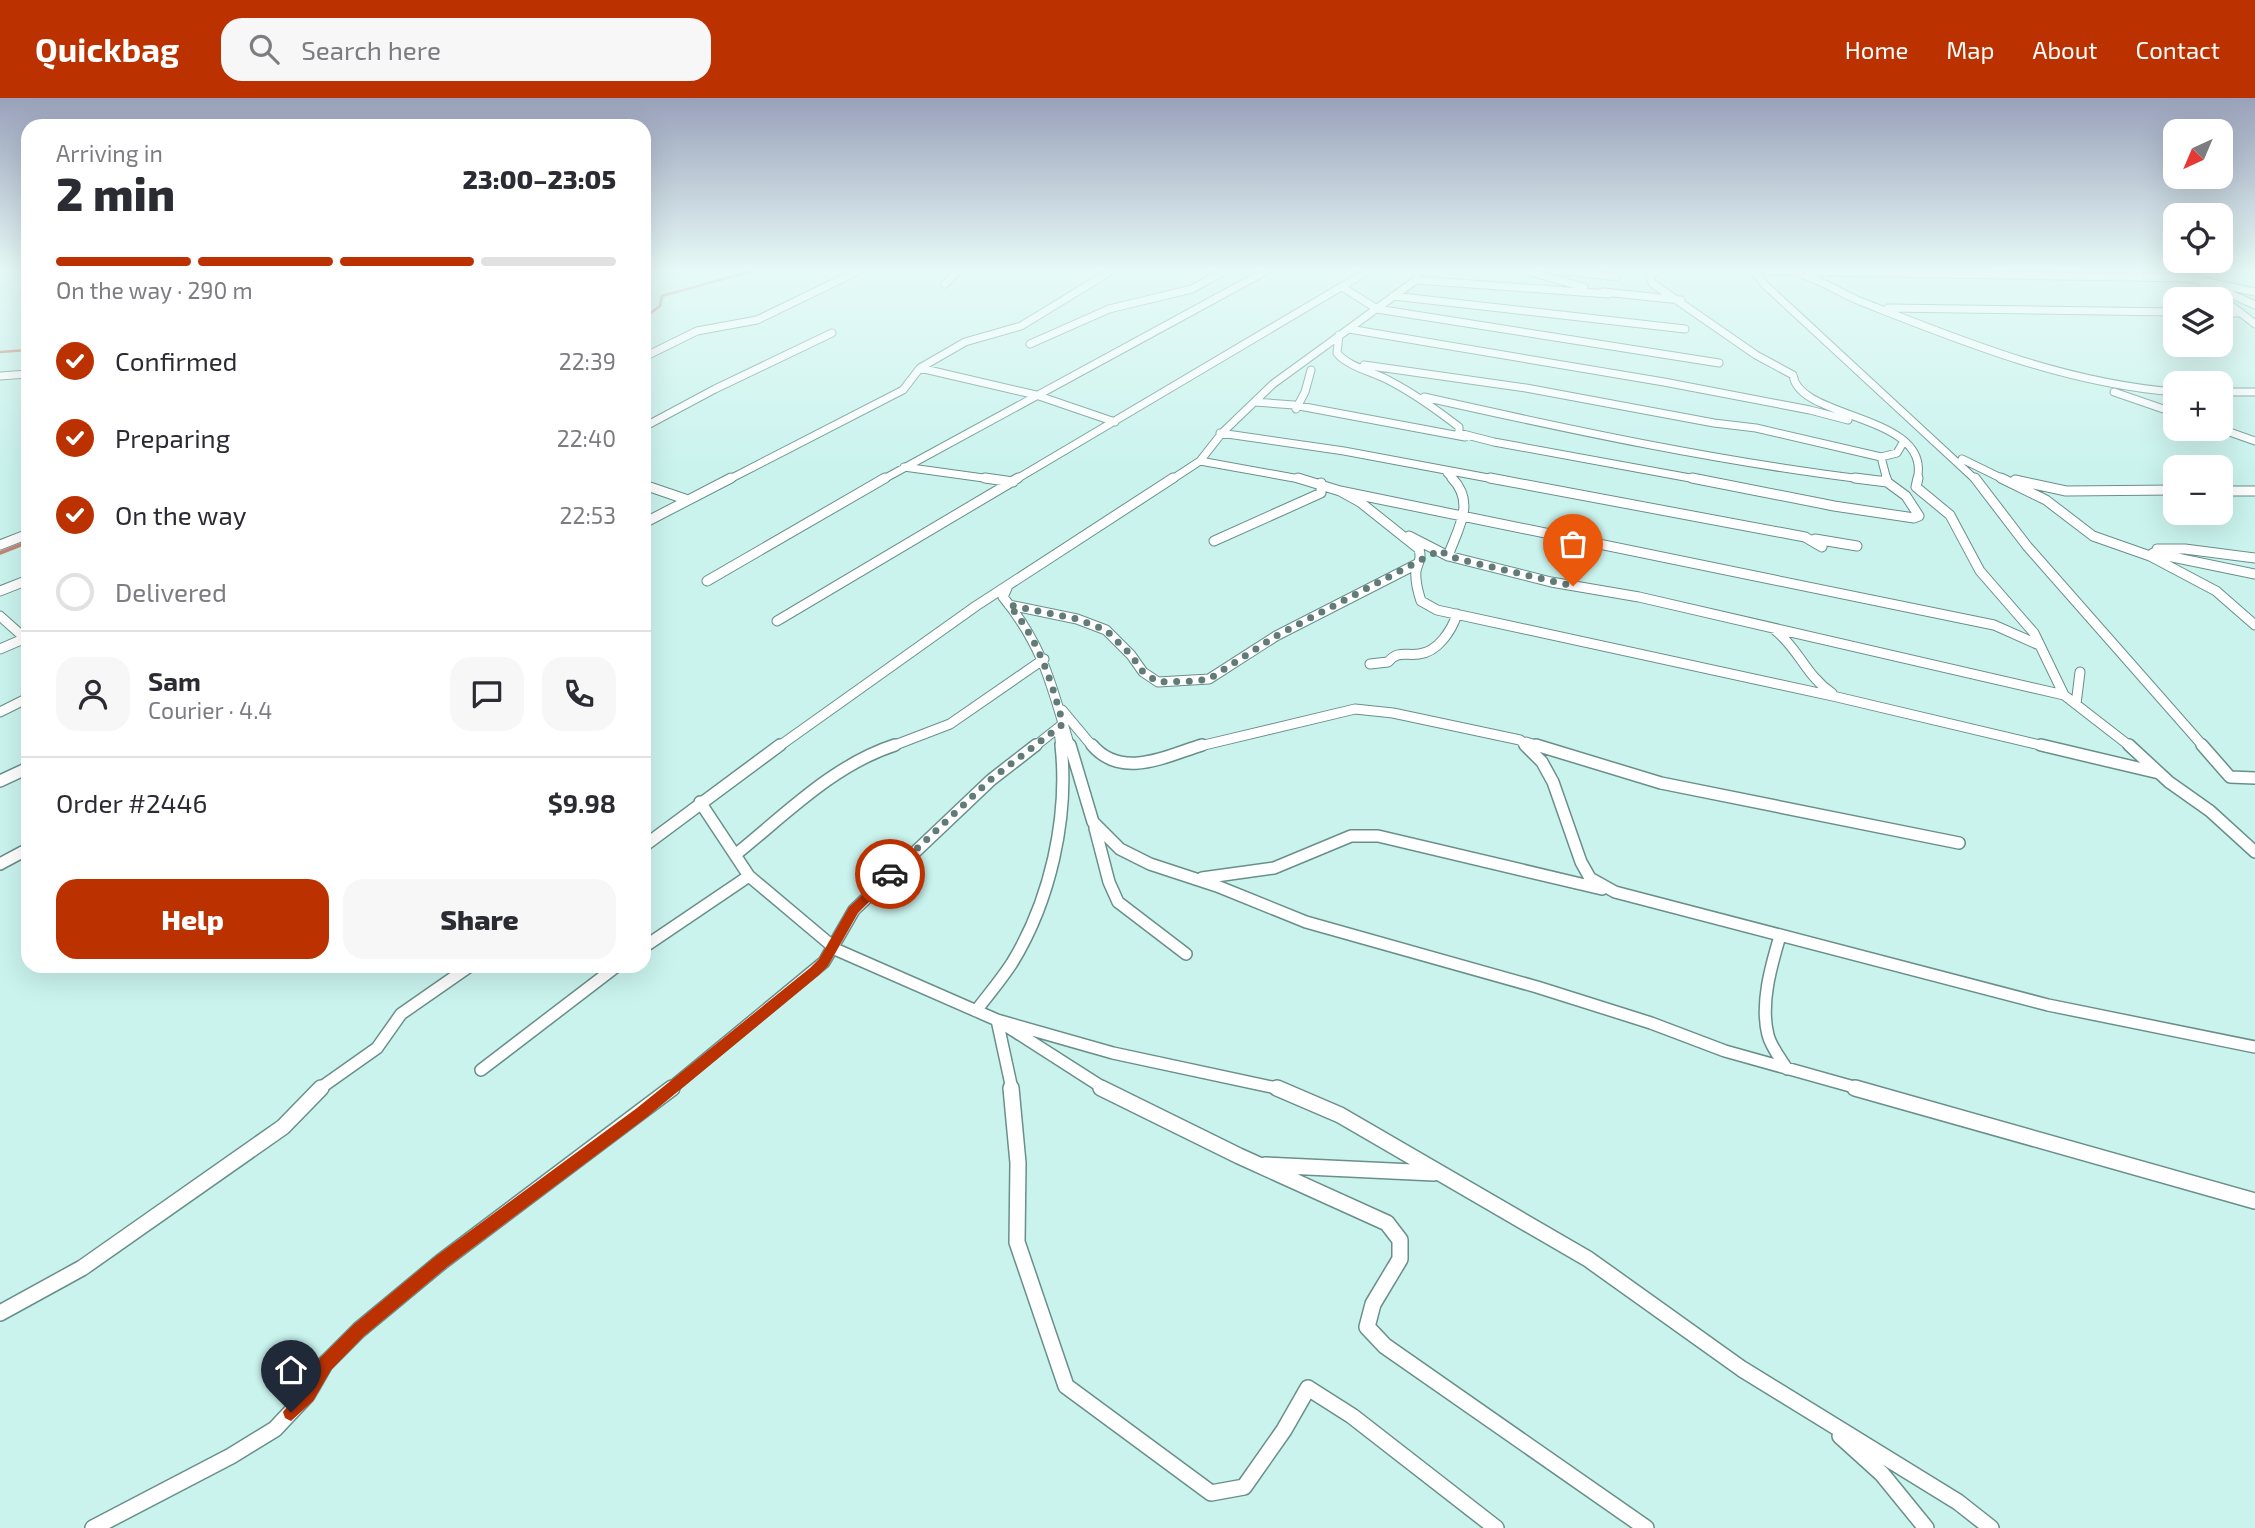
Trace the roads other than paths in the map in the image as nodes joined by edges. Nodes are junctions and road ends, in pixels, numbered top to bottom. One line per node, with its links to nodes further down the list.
1 (683, 338): 15 (street)
2 (822, 338): 32 (street)
3 (980, 338): 18 (street)
4 (1044, 338): 14 (street)
5 (1142, 338): 27 (street)
6 (1257, 338): 31 (street)
7 (1335, 338): 28 (street)
8 (1339, 338): 16 (street)
9 (1401, 338): 34 (street)
10 (1559, 338): 17 (street)
11 (1727, 338): 34 (street)
12 (1823, 338): 39 (street)
13 (1961, 338): 20 (street)
14 (1030, 344)
15 (651, 354)
16 (1354, 363): 23 (street); 40 (street)
17 (1719, 363)
18 (920, 368): 27 (street); 53 (street)
19 (1311, 370): 29 (street)
20 (2049, 370): 24 (street); 30 (street)
21 (21, 374): 22 (street)
22 (0, 376)
23 (1405, 389): 36 (street); 46 (street)
24 (2163, 391)
25 (2255, 391): 26 (street)
26 (2233, 392)
27 (1036, 395): 31 (street); 42 (street)
28 (1255, 402): 29 (street); 33 (street)
29 (1296, 408): 36 (street)
30 (2163, 409)
31 (1115, 422): 45 (street)
32 (651, 423)
33 (1220, 433): 41 (street); 43 (street)
34 (1895, 433): 37 (street)
35 (2233, 433): 38 (street)
36 (1478, 439): 46 (street)
37 (1904, 441): 40 (street); 80 (street)
38 (2255, 441)
39 (1948, 452): 44 (street); 95 (street)
40 (1881, 457): 46 (street)
41 (1200, 461): 47 (street); 70 (street)
42 (904, 467): 45 (street); 68 (street)
43 (1445, 471): 54 (street); 58 (street)
44 (1992, 475): 49 (street); 63 (street)
45 (1013, 482): 75 (street)
46 (1887, 482)
47 (1321, 483): 50 (street); 59 (street)
48 (651, 487): 53 (street)
49 (2163, 490)
50 (1340, 491): 54 (street); 56 (street)
51 (2233, 491): 52 (street)
52 (2255, 491)
53 (688, 500): 55 (street)
54 (1466, 516): 64 (street); 80 (street)
55 (651, 519)
56 (1392, 528): 64 (street); 66 (street)
57 (21, 537): 60 (street)
58 (1805, 537): 61 (street); 62 (street)
59 (1214, 541)
60 (0, 545)
61 (1857, 546)
62 (1822, 547)
63 (2136, 550): 65 (street); 67 (street); 76 (street)
64 (1444, 553): 66 (street); 77 (street)
65 (2255, 558)
66 (1420, 562): 72 (street); 73 (street)
67 (2255, 574)
68 (707, 581)
69 (21, 583): 71 (street)
70 (1007, 588): 72 (street); 97 (street)
71 (0, 591)
72 (1009, 605): 82 (street)
73 (1457, 614): 83 (street); 86 (street)
74 (0, 616): 78 (street)
75 (777, 621)
76 (2255, 625)
77 (1771, 628): 85 (street); 86 (street)
78 (21, 634)
79 (21, 641): 81 (street)
80 (2039, 645): 85 (street)
81 (0, 649)
82 (1044, 659): 89 (street); 103 (street)
83 (1370, 664)
84 (2080, 672): 88 (street)
85 (2064, 695): 88 (street)
86 (1838, 697): 94 (street)
87 (21, 702): 90 (street)
88 (2076, 704): 94 (street)
89 (1058, 705): 91 (street); 92 (street)
90 (0, 712)
91 (1061, 726): 98 (street); 110 (street); 114 (street)
92 (1520, 740): 100 (street); 107 (street)
93 (21, 772): 96 (street)
94 (2159, 773): 101 (street)
95 (2255, 778)
96 (0, 782)
97 (700, 802): 99 (street); 103 (street)
98 (1093, 822): 106 (street); 111 (street)
99 (651, 841)
100 (1959, 843)
101 (2255, 852)
102 (21, 853): 104 (street)
103 (734, 855): 105 (street)
104 (0, 864)
105 (749, 876): 109 (street); 110 (street)
106 (1197, 879): 107 (street); 117 (street)
107 (1615, 892): 108 (street)
108 (1780, 936): 116 (street); 117 (street)
109 (651, 942)
110 (833, 947): 114 (street); 125 (street)
111 (1186, 954)
112 (460, 973): 122 (street)
113 (608, 973): 118 (street)
114 (976, 1011): 115 (street)
115 (997, 1020): 119 (street); 120 (street); 126 (street)
116 (2255, 1047)
117 (1787, 1069): 121 (street)
118 (481, 1070)
119 (1258, 1164): 120 (street); 127 (street)
120 (1437, 1173): 123 (street)
121 (2255, 1201)
122 (0, 1313)
123 (1820, 1418): 124 (street); 128 (street)
124 (1958, 1502): 129 (street); 130 (street)
125 (93, 1528)
126 (1496, 1528)
127 (1646, 1528)
128 (1926, 1528)
129 (1985, 1528)
130 (1991, 1528)

